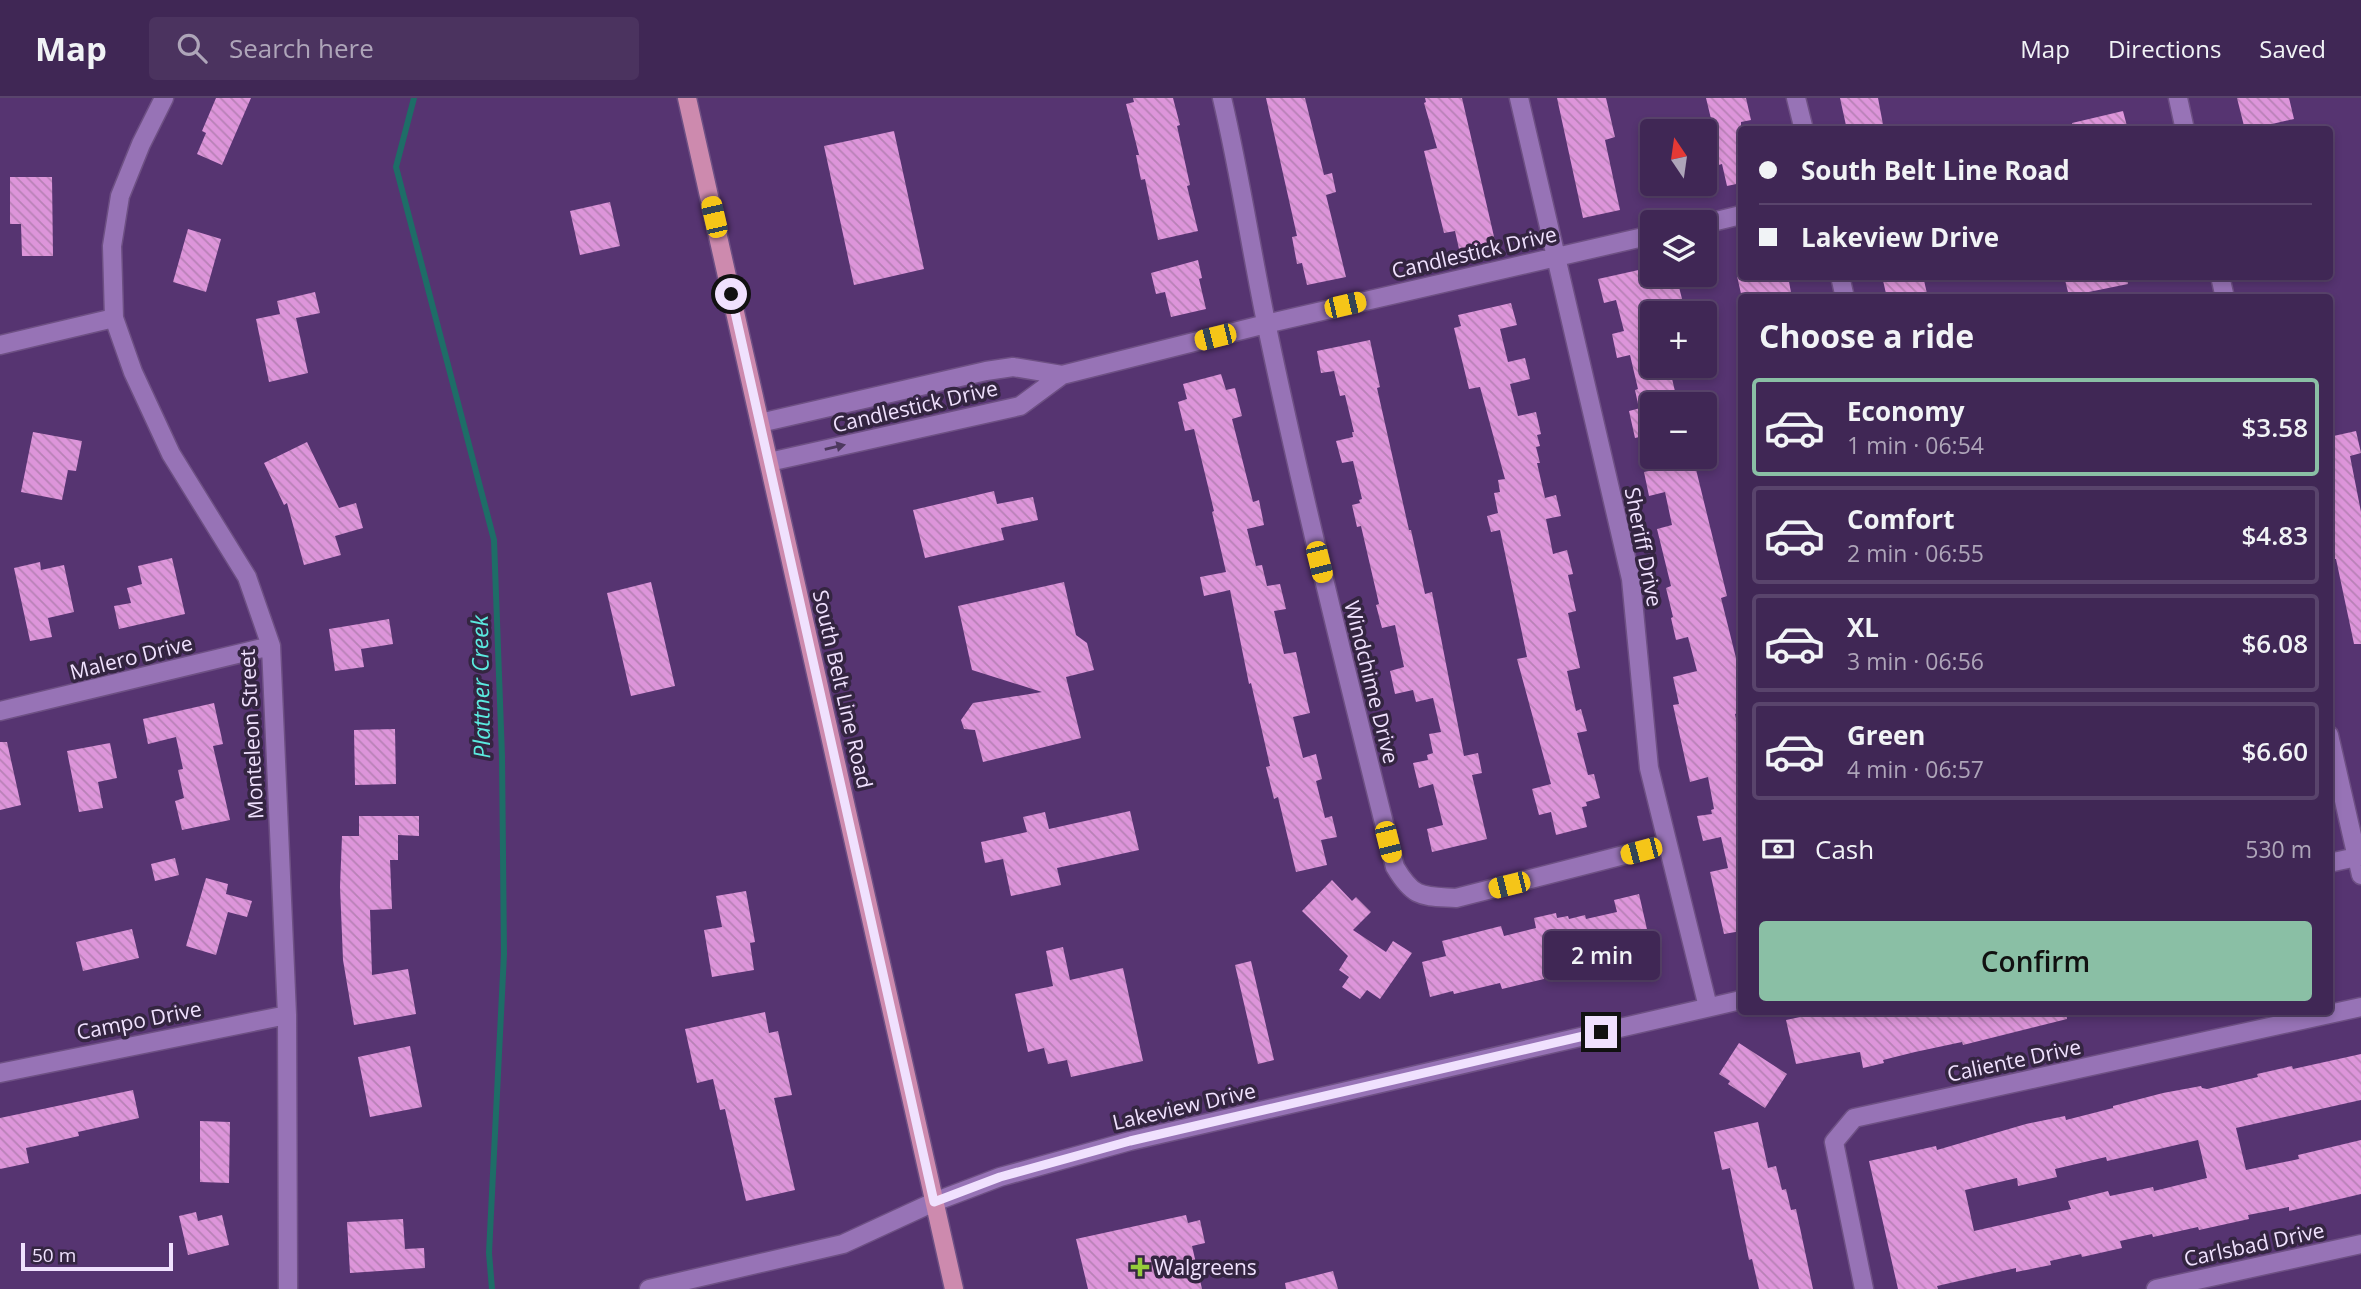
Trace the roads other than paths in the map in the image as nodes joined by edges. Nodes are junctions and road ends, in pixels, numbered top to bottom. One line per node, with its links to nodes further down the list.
1 (164, 98): 13 (street, Monteleon Street)
2 (687, 98): 17 (main road, South Belt Line Road)
3 (1222, 98): 14 (street, Windchime Drive)
4 (1519, 98): 12 (street, Sheriff Drive)
5 (1796, 98): 7 (street)
6 (2178, 98): 8 (street)
7 (1803, 126)
8 (2184, 126)
9 (1738, 216): 10 (street)
10 (1717, 220)
11 (1640, 238): 12 (street, Candlestick Drive)
12 (1556, 256): 14 (street, Candlestick Drive); 22 (street, Sheriff Drive)
13 (114, 318): 15 (street); 19 (street, Monteleon Street)
14 (1266, 324): 16 (street, Candlestick Drive); 22 (street, Windchime Drive)
15 (0, 345)
16 (1062, 374): 17 (street, Candlestick Drive); 18 (street, Candlestick Drive, one-way to 16)
17 (760, 423): 18 (main road, South Belt Line Road)
18 (769, 462): 33 (main road, South Belt Line Road)
19 (271, 646): 20 (street, Malero Drive); 30 (street, Monteleon Street)
20 (0, 710)
21 (2333, 751): 23 (street)
22 (1667, 844): 27 (street, Sheriff Drive)
23 (2359, 856): 24 (street); 25 (street)
24 (2333, 862)
25 (2361, 875)
26 (1738, 1001): 27 (street, Lakeview Drive)
27 (1708, 1007): 33 (street, Lakeview Drive)
28 (2361, 1007): 29 (street, Caliente Drive)
29 (2333, 1013)
30 (287, 1014): 32 (street, Campo Drive); 35 (street, Monteleon Street)
31 (2324, 1015): 38 (street, Caliente Drive)
32 (0, 1073)
33 (934, 1202): 36 (street, Lakeview Drive); 37 (main road, South Belt Line Road)
34 (2361, 1244): 39 (street, Carlsbad Drive)
35 (288, 1289)
36 (649, 1289)
37 (954, 1289)
38 (1864, 1289)
39 (2156, 1289)

